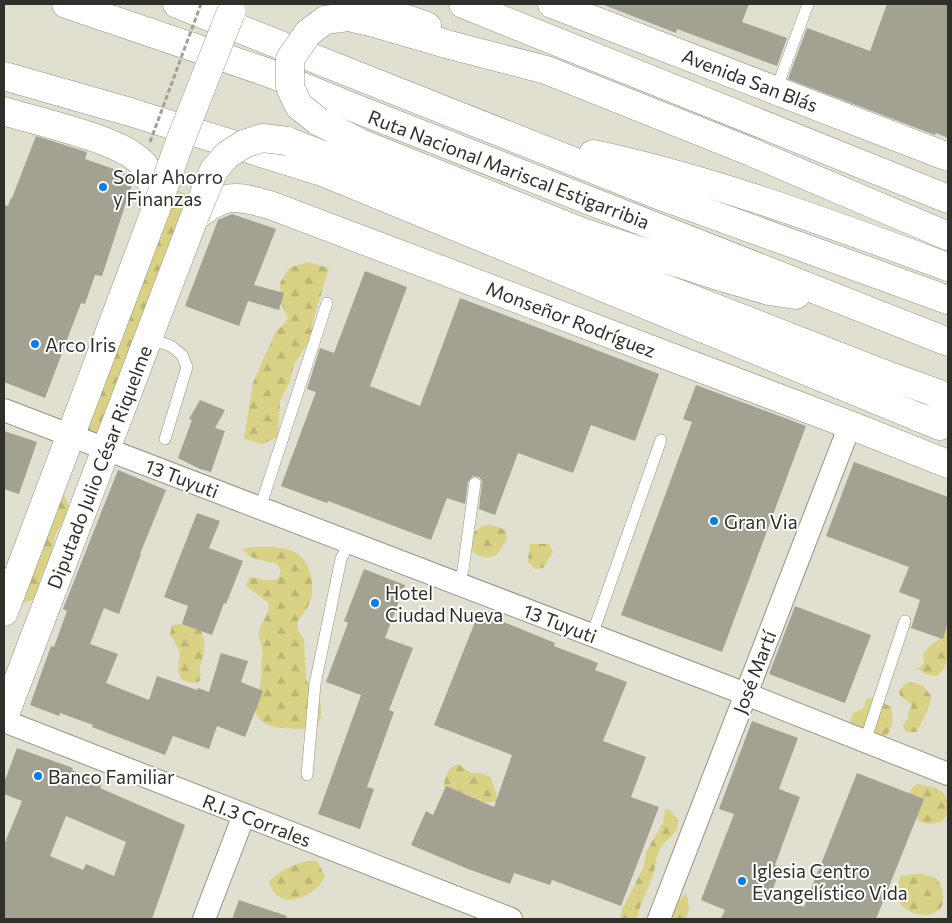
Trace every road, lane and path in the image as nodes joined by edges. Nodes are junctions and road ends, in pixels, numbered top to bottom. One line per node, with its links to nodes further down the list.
1 (66, 4): 22 (main road, Ruta Nacional Mariscal Estigarribia)
2 (177, 4): 12 (main road, Ruta Nacional Mariscal Estigarribia)
3 (202, 4): 13 (path, bridge)
4 (463, 4): 15 (main road)
5 (552, 4): 10 (main road, Avenida San Blás)
6 (808, 4): 10 (lane)
7 (237, 6): 16 (main road, Diputado Julio César Riquelme, bridge)
8 (355, 11): 18 (main road); 22 (main road, bridge)
9 (4, 76): 29 (main road)
10 (776, 90): 14 (main road, Avenida San Blás)
11 (4, 111): 16 (main road)
12 (513, 136): 19 (main road); 20 (main road, Ruta Nacional Mariscal Estigarribia)
13 (150, 142)
14 (948, 157)
15 (948, 199)
16 (156, 210): 33 (main road, Diputado Julio César Riquelme)
17 (194, 218): 23 (main road, Diputado Julio César Riquelme); 24 (main road, Diputado Julio César Riquelme, bridge); 31 (main road, Monseñor Rodríguez)
18 (948, 236)
19 (948, 267)
20 (948, 300)
21 (328, 303): 39 (lane)
22 (849, 304): 25 (main road, Ruta Nacional Mariscal Estigarribia)
23 (148, 338): 34 (lane); 36 (main road, Diputado Julio César Riquelme)
24 (795, 339): 26 (main road); 27 (main road)
25 (948, 342)
26 (948, 379)
27 (948, 397)
28 (4, 410): 33 (street, 13 Tuyuti)
29 (917, 417): 30 (main road); 32 (main road)
30 (948, 424)
31 (850, 425): 37 (main road, Monseñor Rodríguez); 45 (street, José Martí)
32 (948, 430)
33 (71, 436): 36 (street, 13 Tuyuti); 42 (main road, Diputado Julio César Riquelme)
34 (165, 439)
35 (661, 440): 44 (lane)
36 (106, 449): 39 (street, 13 Tuyuti); 46 (main road, Diputado Julio César Riquelme)
37 (948, 464)
38 (476, 483): 41 (lane)
39 (260, 508): 40 (street, 13 Tuyuti)
40 (349, 542): 41 (street, 13 Tuyuti); 50 (lane)
41 (458, 584): 44 (street, 13 Tuyuti)
42 (4, 612)
43 (905, 621): 48 (lane)
44 (592, 635): 45 (street, 13 Tuyuti)
45 (746, 694): 48 (street, 13 Tuyuti); 54 (street, José Martí)
46 (4, 717)
47 (4, 721): 51 (street, R.I.3 Corrales)
48 (865, 741): 49 (street, 13 Tuyuti)
49 (948, 774)
50 (307, 776)
51 (244, 815): 52 (street); 53 (street, R.I.3 Corrales)
52 (204, 919)
53 (511, 919)
54 (659, 919)

